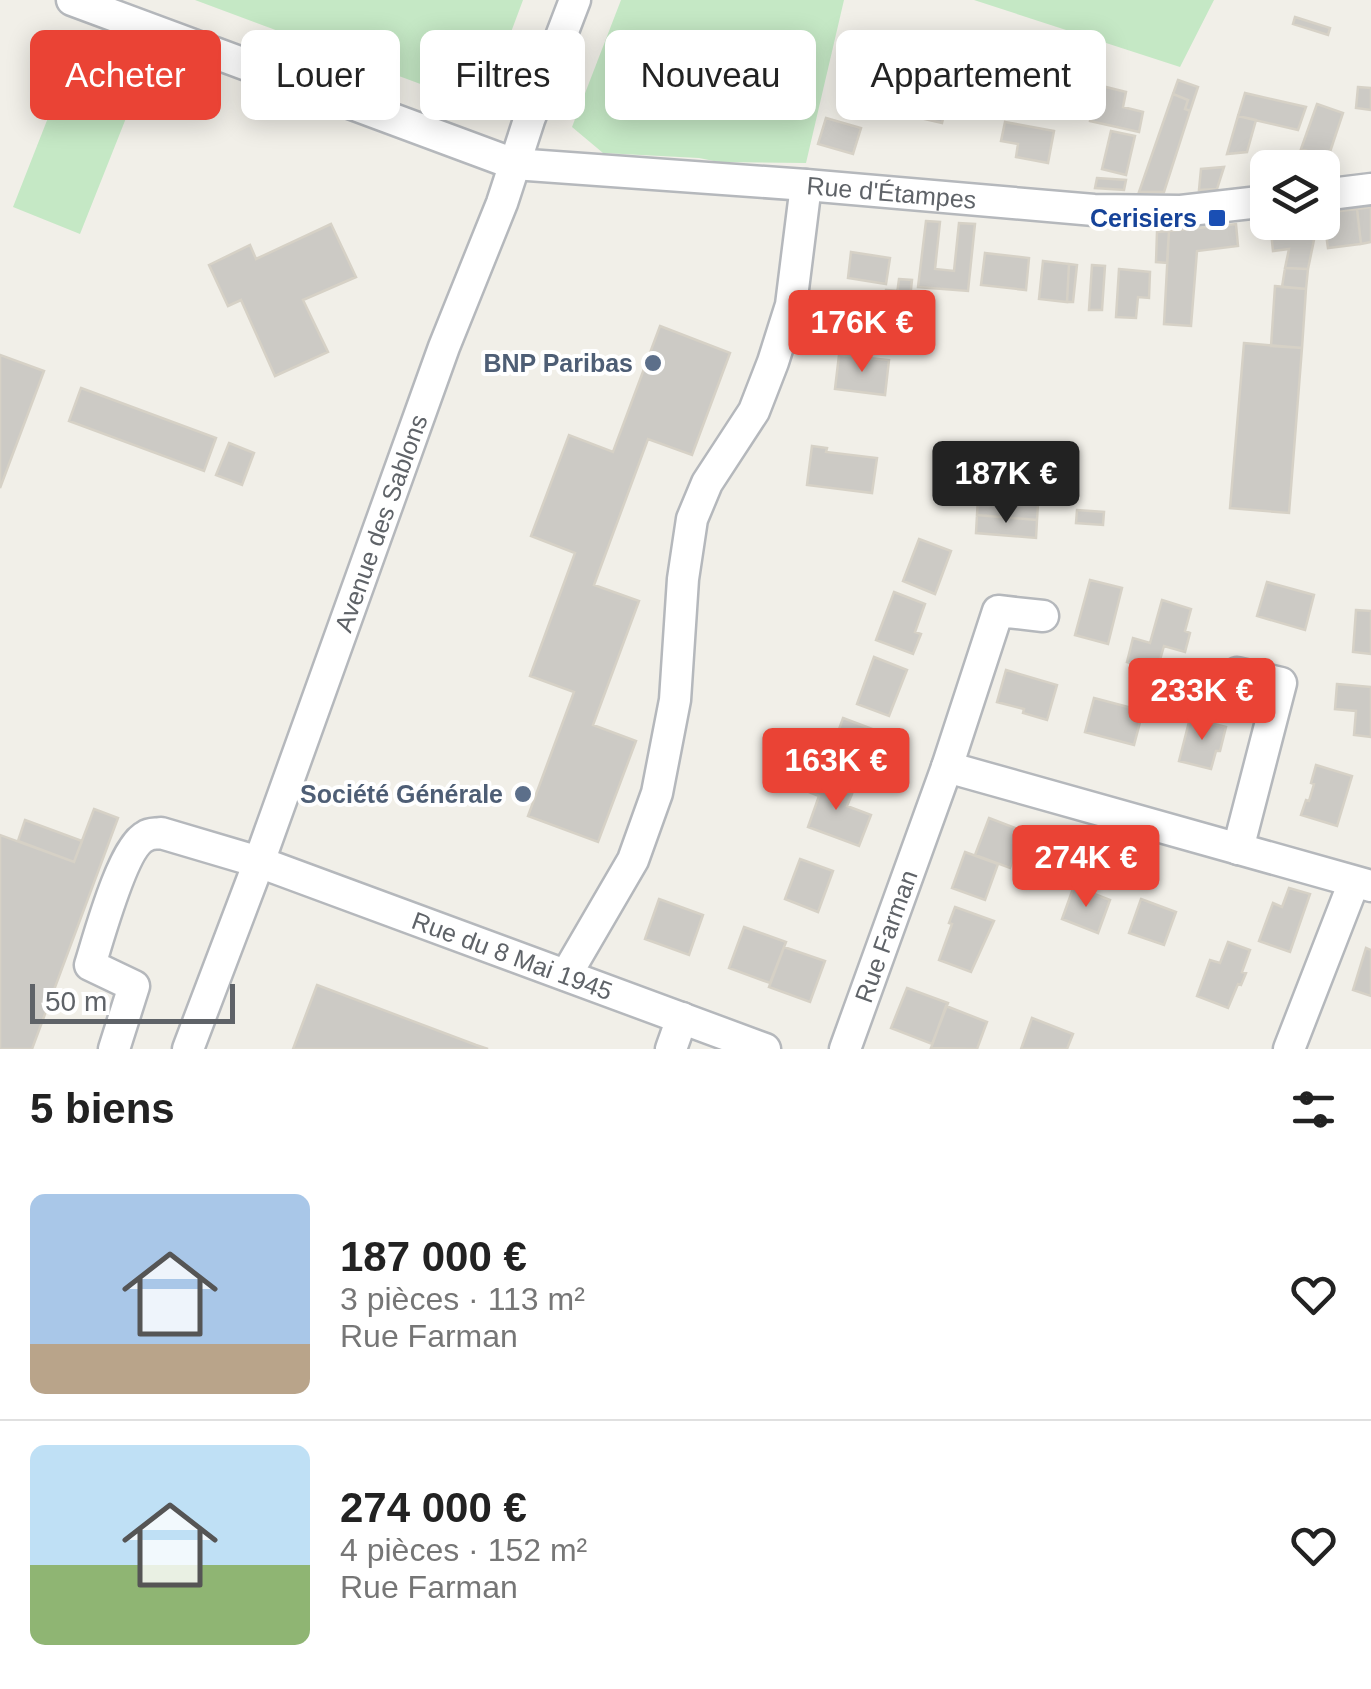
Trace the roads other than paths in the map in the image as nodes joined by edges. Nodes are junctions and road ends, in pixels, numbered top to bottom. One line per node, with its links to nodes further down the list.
1 (72, 0): 3 (street, Rue d'Étampes)
2 (575, 0): 3 (street, Avenue des Sablons)
3 (514, 164): 4 (street, Rue d'Étampes); 12 (street, Avenue des Sablons)
4 (806, 186): 7 (street, Rue d'Étampes); 14 (street)
5 (1371, 189): 6 (street)
6 (1340, 192)
7 (1250, 203)
8 (1043, 616): 10 (street, Rue Farman)
9 (1237, 672): 11 (street)
10 (947, 768): 11 (street); 20 (street, Rue Farman)
11 (1238, 849): 13 (street)
12 (260, 862): 14 (street, Rue du 8 Mai 1945); 16 (street, Rue du 8 Mai 1945); 17 (street, Avenue des Sablons)
13 (1363, 884): 21 (street)
14 (566, 975): 15 (street, Rue du 8 Mai 1945)
15 (682, 1018): 18 (street); 19 (street, Rue du 8 Mai 1945)
16 (114, 1049)
17 (188, 1049)
18 (671, 1049)
19 (766, 1049)
20 (844, 1049)
21 (1289, 1049)

